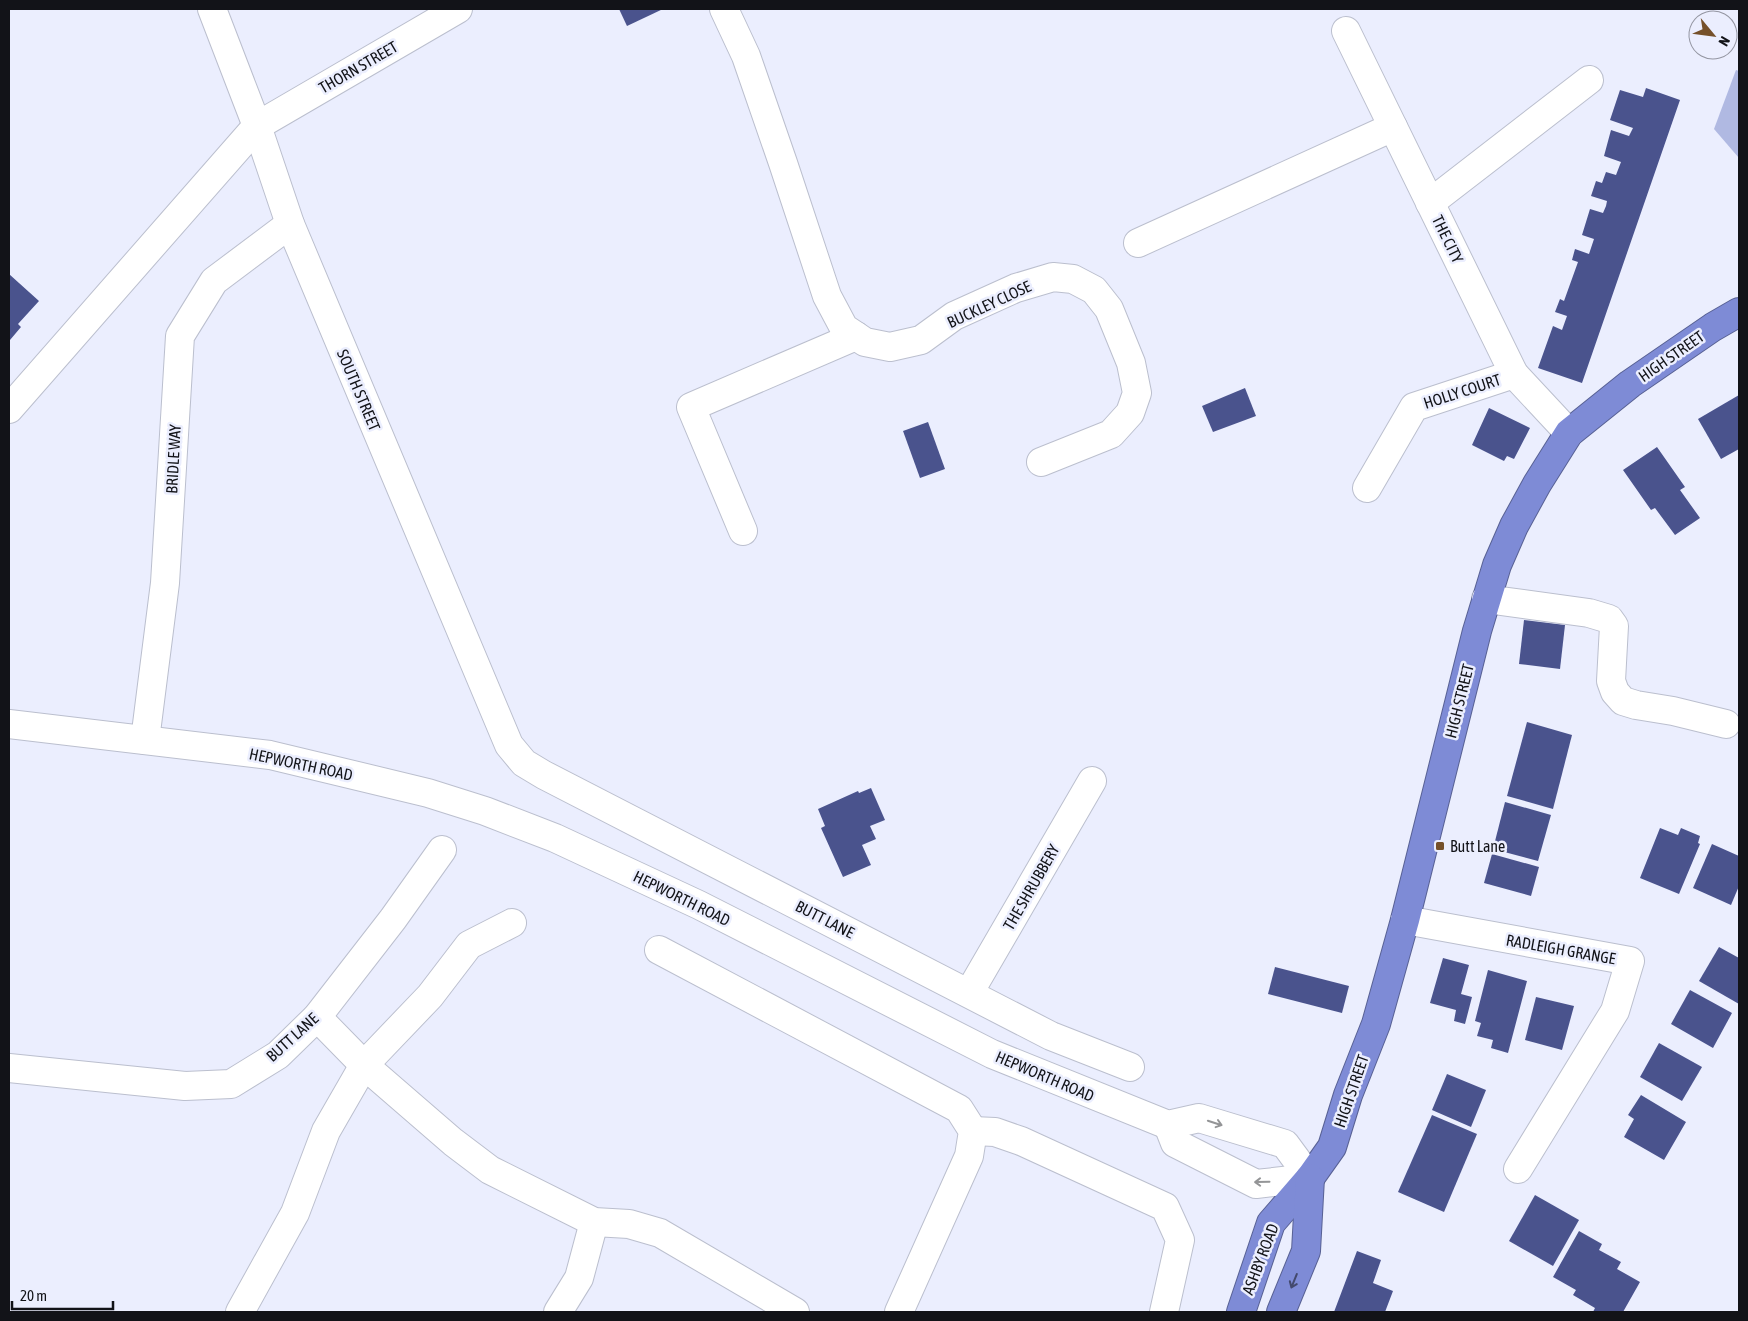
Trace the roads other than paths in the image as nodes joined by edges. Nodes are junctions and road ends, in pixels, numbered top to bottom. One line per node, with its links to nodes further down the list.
1 (212, 9): 6 (street, SOUTH STREET)
2 (458, 9): 6 (street, THORN STREET)
3 (724, 9): 12 (street, BUCKLEY CLOSE)
4 (1346, 32): 7 (street, THE CITY)
5 (1589, 80): 8 (street)
6 (257, 126): 9 (street, SOUTH STREET); 14 (street, THORN STREET)
7 (1393, 126): 8 (street, THE CITY); 10 (street)
8 (1430, 203): 13 (street, THE CITY)
9 (290, 224): 22 (street, BRIDLE WAY); 23 (street, SOUTH STREET)
10 (1138, 243)
11 (1739, 312): 15 (highway, HIGH STREET)
12 (856, 336): 16 (street, BUCKLEY CLOSE); 18 (street)
13 (1514, 374): 15 (street, THE CITY); 17 (street, HOLLY COURT)
14 (9, 409)
15 (1569, 433): 19 (highway, HIGH STREET)
16 (1041, 462)
17 (1367, 488)
18 (743, 532)
19 (1486, 599): 21 (street); 26 (highway, HIGH STREET)
20 (9, 724): 22 (street, HEPWORTH ROAD)
21 (1726, 724)
22 (146, 740): 34 (street, HEPWORTH ROAD)
23 (524, 763): 29 (street, BUTT LANE)
24 (1092, 781): 29 (street, THE SHRUBBERY)
25 (442, 850): 30 (street, BUTT LANE)
26 (1406, 920): 36 (street, RADLEIGH GRANGE); 37 (highway, HIGH STREET)
27 (512, 923): 31 (street)
28 (660, 950): 35 (street)
29 (969, 993): 32 (street, BUTT LANE)
30 (317, 1017): 31 (street); 33 (street, BUTT LANE)
31 (364, 1064): 38 (street); 39 (street)
32 (1130, 1067)
33 (9, 1068)
34 (1168, 1125): 37 (street, one-way to 37); 37 (street, one-way to 34)
35 (973, 1131): 42 (street); 43 (street)
36 (1518, 1169)
37 (1310, 1178): 44 (highway, ASHBY ROAD); 45 (highway, one-way to 45)
38 (594, 1222): 40 (street); 41 (street)
39 (240, 1312)
40 (558, 1312)
41 (795, 1312)
42 (900, 1312)
43 (1164, 1312)
44 (1240, 1312)
45 (1281, 1312)

